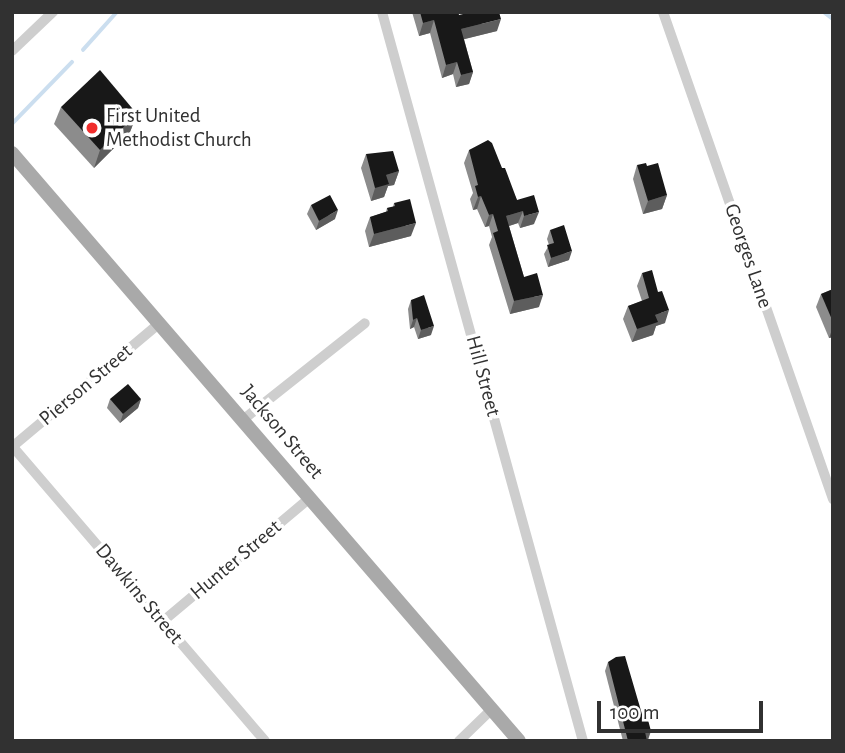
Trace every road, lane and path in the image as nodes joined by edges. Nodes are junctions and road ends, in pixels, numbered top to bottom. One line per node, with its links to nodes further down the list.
1 (53, 12): 4 (street)
2 (382, 12): 17 (street, Hill Street)
3 (663, 12): 11 (street, Georges Lane)
4 (12, 51)
5 (12, 153): 6 (main road, Jackson Street)
6 (160, 323): 8 (main road, Jackson Street); 9 (street, Pierson Street)
7 (365, 323): 8 (street)
8 (244, 419): 10 (main road, Jackson Street)
9 (13, 447): 12 (street, Dawkins Street)
10 (310, 498): 12 (street, Hunter Street); 13 (main road, Jackson Street)
11 (833, 499)
12 (162, 622): 14 (street, Dawkins Street)
13 (492, 709): 15 (street); 16 (main road, Jackson Street)
14 (265, 741)
15 (458, 741)
16 (519, 741)
17 (583, 741)

